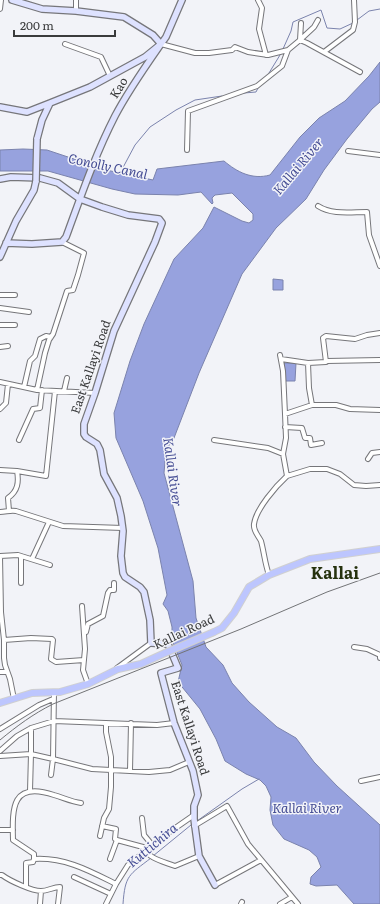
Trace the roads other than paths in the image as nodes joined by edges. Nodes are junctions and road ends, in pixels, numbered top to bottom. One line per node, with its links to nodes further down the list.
1 (1, 0): 7 (street)
2 (12, 0): 8 (street)
3 (76, 0): 8 (street)
4 (182, 0): 13 (street, Kao)
5 (258, 0): 16 (street)
6 (354, 0): 15 (street)
7 (0, 9)
8 (76, 11): 13 (street)
9 (318, 20): 11 (street)
10 (301, 23): 11 (street)
11 (300, 40): 14 (street); 15 (street)
12 (64, 44): 18 (street)
13 (161, 44): 16 (street); 18 (street); 26 (street, Kao)
14 (288, 50): 16 (street); 21 (street)
15 (324, 52): 17 (street)
16 (266, 55)
17 (360, 72)
18 (110, 76): 19 (street)
19 (50, 103): 20 (street); 25 (street, bridge)
20 (0, 107)
21 (187, 150)
22 (348, 151): 23 (street)
23 (380, 155)
24 (0, 179): 25 (street, East Kallayi Road)
25 (38, 179): 26 (street, East Kallayi Road); 29 (street)
26 (80, 199): 28 (street, Kao); 53 (street, East Kallayi Road)
27 (318, 206): 31 (street)
28 (62, 242): 29 (street); 39 (street)
29 (6, 243): 30 (street)
30 (0, 258)
31 (380, 266)
32 (0, 295): 33 (street)
33 (15, 295)
34 (0, 308): 35 (street)
35 (29, 312)
36 (0, 325): 37 (street)
37 (15, 325)
38 (380, 333): 42 (street)
39 (51, 337): 48 (street); 49 (street)
40 (8, 346): 41 (street)
41 (0, 347)
42 (326, 360): 43 (street); 44 (street)
43 (380, 360)
44 (308, 363): 54 (street); 57 (street)
45 (67, 378): 52 (street)
46 (0, 382): 47 (street)
47 (8, 384): 48 (street); 55 (street)
48 (24, 387): 49 (street)
49 (37, 390): 50 (street)
50 (42, 390): 51 (street); 59 (street)
51 (55, 391): 52 (street); 66 (street)
52 (64, 392): 53 (street)
53 (96, 393): 72 (street, East Kallayi Road)
54 (312, 405): 56 (street); 57 (street)
55 (0, 409)
56 (380, 410)
57 (285, 414): 58 (street)
58 (285, 427): 61 (street); 63 (street)
59 (19, 440)
60 (214, 440): 63 (street)
61 (322, 443)
62 (380, 452): 64 (street)
63 (284, 454): 67 (street)
64 (368, 459)
65 (0, 470): 66 (street)
66 (17, 471): 69 (street)
67 (287, 476): 68 (street); 78 (street)
68 (380, 485)
69 (9, 510): 70 (street); 71 (street)
70 (0, 512)
71 (49, 522): 72 (street); 76 (street)
72 (122, 528): 85 (street, East Kallayi Road)
73 (380, 549): 78 (main road, Kallai Road)
74 (0, 556): 75 (street); 82 (street)
75 (21, 556): 76 (street); 79 (street)
76 (32, 560): 77 (street)
77 (50, 565)
78 (269, 575): 91 (main road, Kallai Road, bridge)
79 (21, 583)
80 (114, 583): 83 (street)
81 (82, 606): 83 (street)
82 (1, 612): 84 (street)
83 (85, 634): 88 (street)
84 (4, 640): 88 (street); 90 (street)
85 (151, 643): 91 (street); 100 (street, East Kallayi Road)
86 (354, 647): 87 (street)
87 (380, 658)
88 (84, 660): 92 (street)
89 (0, 672): 90 (street)
90 (7, 672): 94 (street)
91 (112, 672): 92 (main road, Kallai Road)
92 (88, 684): 93 (main road, Kallai Road)
93 (54, 692): 94 (main road, Kallai Road); 95 (street)
94 (14, 699): 96 (main road, Kallai Road)
95 (53, 699): 97 (street); 102 (street)
96 (0, 703)
97 (54, 721): 98 (street); 101 (street); 106 (street)
98 (106, 723): 99 (street); 108 (street)
99 (131, 723): 100 (street); 109 (street)
100 (174, 723): 107 (street, East Kallayi Road)
101 (31, 728): 103 (street); 104 (street)
102 (0, 729)
103 (0, 751)
104 (30, 754): 105 (street); 106 (street); 113 (street)
105 (0, 756)
106 (53, 759): 108 (street); 110 (street)
107 (189, 762): 109 (street); 115 (street, East Kallayi Road)
108 (111, 770): 109 (street); 117 (street)
109 (130, 771)
110 (51, 775)
111 (380, 777): 112 (street)
112 (361, 781)
113 (30, 791): 114 (street); 120 (street)
114 (81, 803)
115 (194, 815): 118 (street, East Kallayi Road); 123 (street)
116 (142, 818): 123 (street)
117 (102, 826): 121 (street); 122 (street)
118 (194, 826): 125 (street, East Kallayi Road); 128 (street)
119 (0, 830): 120 (street)
120 (13, 830): 126 (street)
121 (100, 836)
122 (117, 840): 124 (street); 127 (street)
123 (153, 846): 124 (street)
124 (145, 852): 125 (street); 131 (street)
125 (199, 856): 132 (street, East Kallayi Road)
126 (34, 859): 131 (street); 133 (street)
127 (110, 859)
128 (261, 860): 132 (street); 136 (street)
129 (0, 875): 133 (street)
130 (74, 877): 135 (street)
131 (116, 884): 135 (street)
132 (215, 884)
133 (26, 886): 134 (street)
134 (41, 891): 137 (street); 138 (street)
135 (111, 894): 139 (street)
136 (292, 897): 140 (street); 141 (street)
137 (40, 904)
138 (58, 904)
139 (106, 904)
140 (280, 904)
141 (298, 904)

